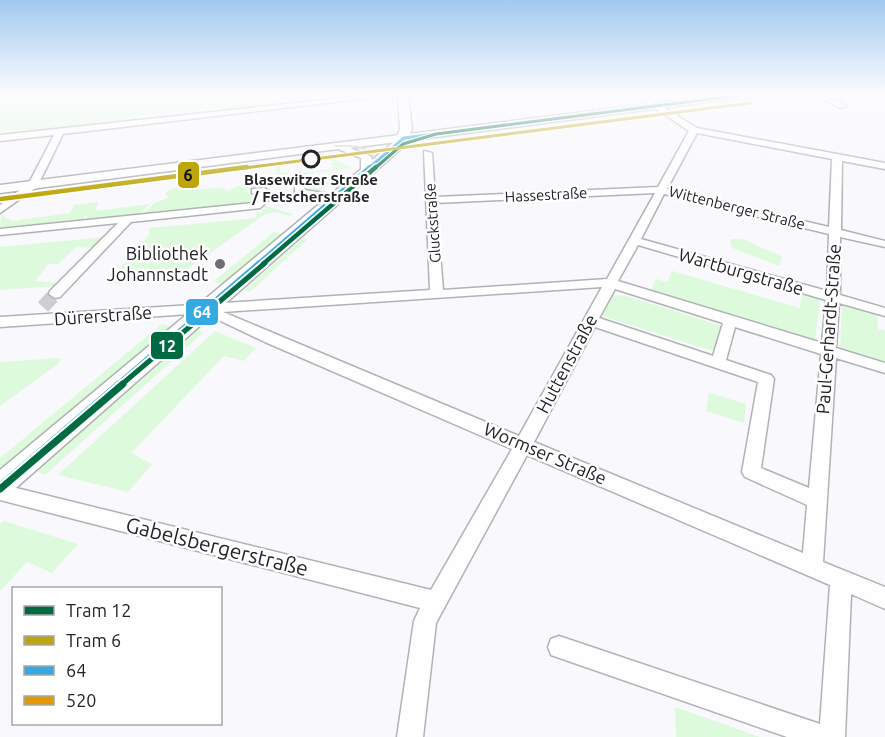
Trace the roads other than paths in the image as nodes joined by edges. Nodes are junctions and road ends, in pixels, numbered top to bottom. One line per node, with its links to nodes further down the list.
1 (84, 128): 5 (street)
2 (406, 128): 7 (main road)
3 (477, 128): 7 (street)
4 (694, 130): 10 (street); 17 (street, Huttenstraße)
5 (60, 131): 6 (street); 15 (street)
6 (0, 138)
7 (404, 138): 8 (street); 12 (main road)
8 (326, 148): 12 (street); 15 (street)
9 (428, 153): 19 (street, Gluckstraße)
10 (837, 157): 11 (street); 23 (street, Paul-Gerhardt-Straße)
11 (885, 166)
12 (367, 171): 18 (main road)
13 (300, 176): 18 (street)
14 (276, 184): 21 (street)
15 (33, 185): 16 (street); 20 (street)
16 (0, 189)
17 (660, 190): 19 (street, Hassestraße); 23 (street, Wittenberger Straße); 24 (street, Huttenstraße)
18 (336, 198): 31 (main road)
19 (431, 200): 27 (street, Gluckstraße)
20 (0, 210)
21 (128, 219): 22 (street); 28 (street)
22 (0, 232)
23 (836, 232): 25 (street, Wittenberger Straße); 29 (street, Paul-Gerhardt-Straße)
24 (633, 240): 26 (street, Huttenstraße); 29 (street, Wartburgstraße)
25 (885, 243)
26 (610, 283): 27 (street, Dürerstraße); 34 (street, Huttenstraße); 35 (street)
27 (437, 293): 31 (street, Dürerstraße)
28 (55, 294)
29 (833, 298): 32 (street, Wartburgstraße); 37 (street, Paul-Gerhardt-Straße)
30 (43, 307): 33 (street)
31 (206, 309): 33 (street, Dürerstraße); 40 (street, Wormser Straße); 41 (main road)
32 (885, 312)
33 (35, 320): 36 (street, Dürerstraße)
34 (590, 320): 38 (street); 40 (street, Huttenstraße)
35 (730, 321): 37 (street); 38 (street)
36 (0, 322)
37 (829, 351): 39 (street); 43 (street, Paul-Gerhardt-Straße)
38 (718, 363): 43 (street)
39 (885, 368)
40 (523, 445): 44 (street, Wormser Straße); 47 (street, Huttenstraße)
41 (0, 486)
42 (0, 492): 47 (street, Gabelsbergerstraße)
43 (817, 500): 44 (street, Paul-Gerhardt-Straße)
44 (812, 567): 45 (street, Wormser Straße)
45 (841, 579): 46 (street, Wormser Straße); 51 (street)
46 (885, 598)
47 (434, 601): 49 (street, Huttenstraße)
48 (559, 647): 50 (street)
49 (410, 737)
50 (823, 737)
51 (832, 737)

